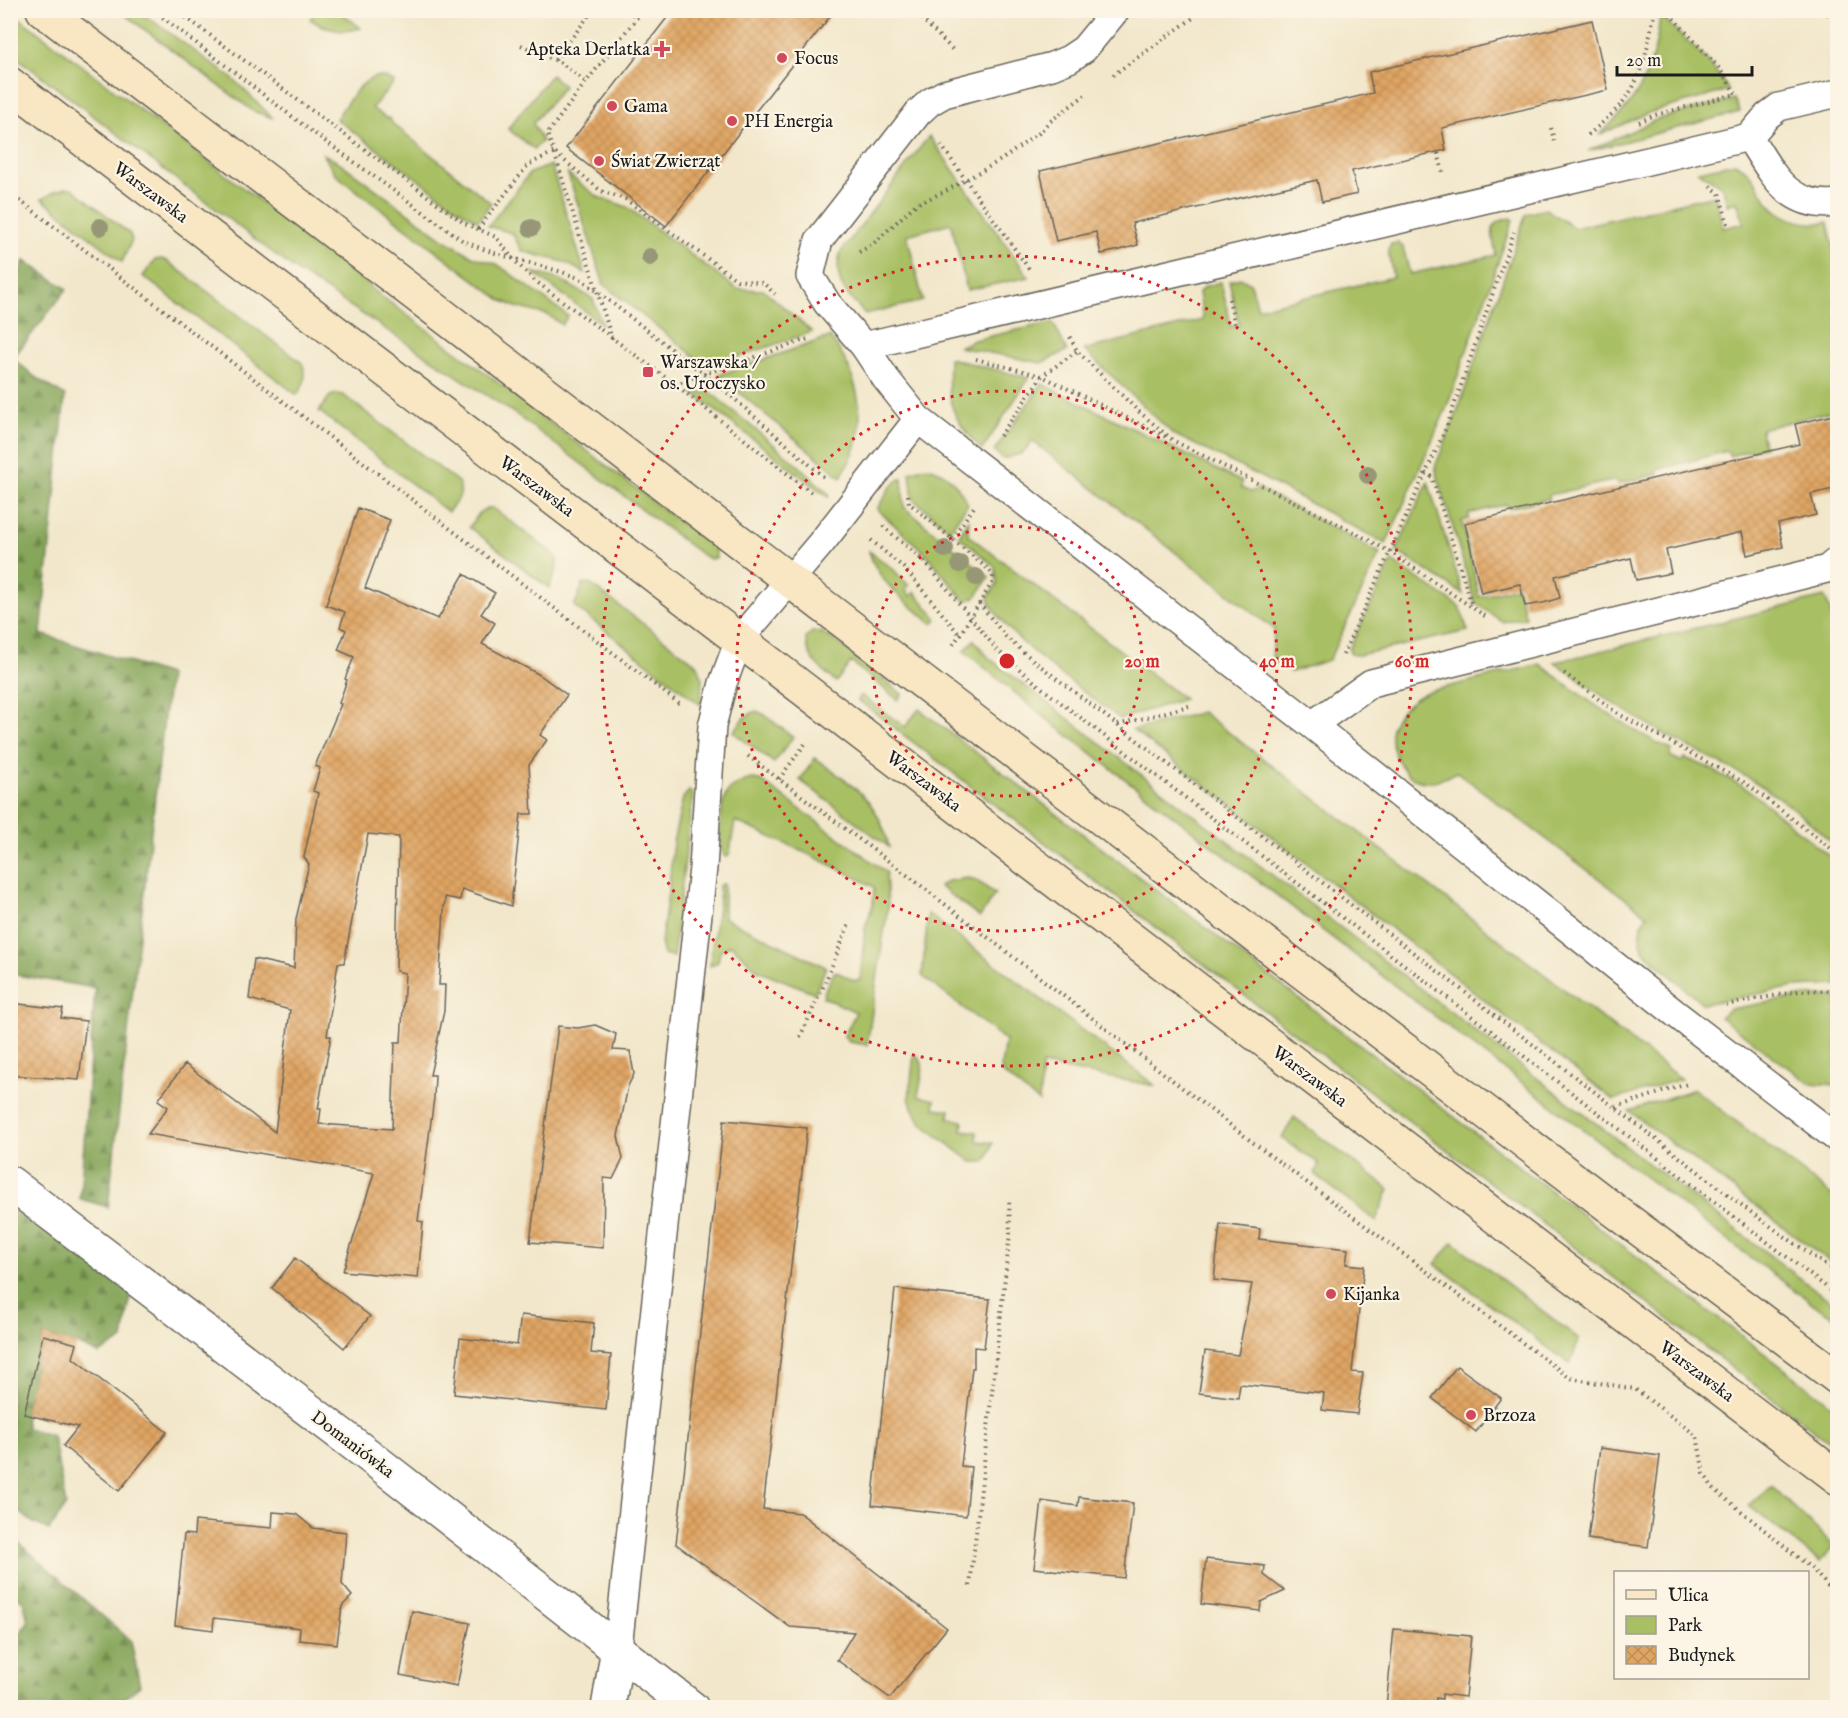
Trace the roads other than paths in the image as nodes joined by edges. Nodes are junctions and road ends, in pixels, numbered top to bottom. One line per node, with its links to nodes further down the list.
1 (43, 10): 10 (main road)
2 (1116, 10): 7 (lane)
3 (10, 84): 11 (main road, Warszawska)
4 (1838, 93): 5 (lane)
5 (1749, 137): 6 (lane); 7 (lane)
6 (1838, 203)
7 (864, 346): 8 (lane)
8 (910, 428): 10 (lane); 12 (lane)
9 (1838, 560): 12 (lane)
10 (790, 580): 11 (lane); 15 (main road)
11 (740, 640): 16 (main road, Warszawska); 17 (lane)
12 (1312, 725): 13 (lane)
13 (1838, 1138)
14 (10, 1183): 17 (street, Domaniówka)
15 (1838, 1378)
16 (1838, 1478)
17 (618, 1648): 18 (street); 19 (street, Domaniówka)
18 (608, 1707)
19 (692, 1707)

